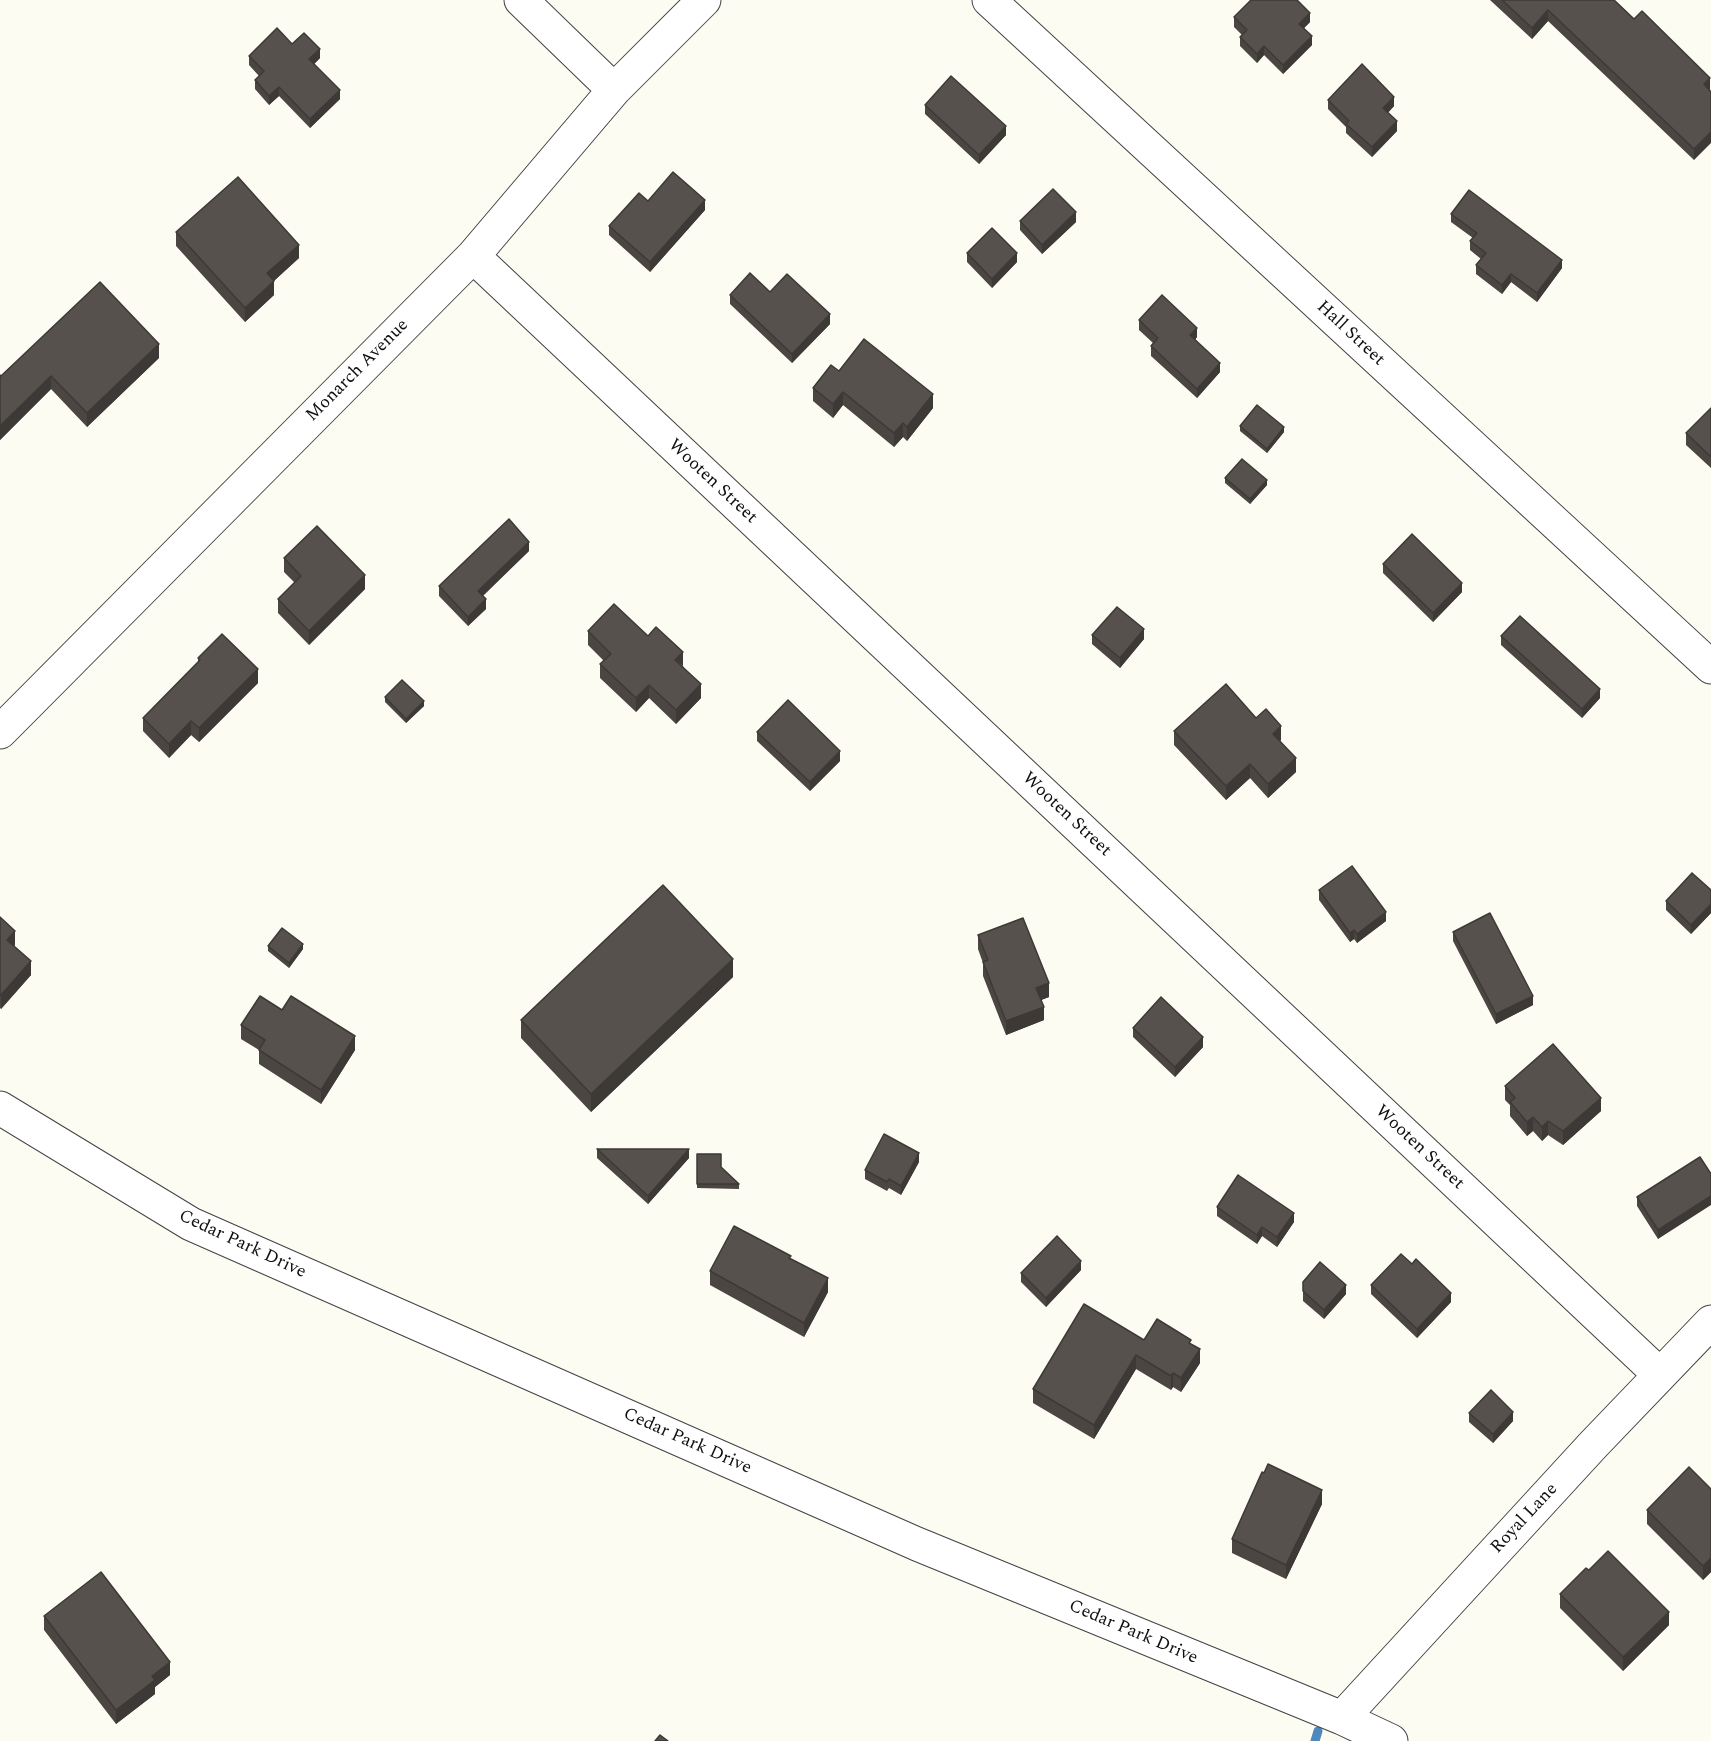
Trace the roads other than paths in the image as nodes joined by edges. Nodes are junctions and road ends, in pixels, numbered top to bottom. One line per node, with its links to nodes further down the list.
1 (521, 0): 4 (street)
2 (704, 0): 4 (street, Monarch Avenue)
3 (989, 0): 6 (street, Hall Street)
4 (614, 90): 5 (street, Monarch Avenue)
5 (473, 256): 7 (street, Monarch Avenue); 10 (street, Wooten Street)
6 (1711, 667)
7 (0, 732)
8 (0, 1108): 11 (street, Cedar Park Drive)
9 (1711, 1322): 10 (street, Royal Lane)
10 (1659, 1374): 11 (street, Royal Lane)
11 (1342, 1718): 12 (street, Cedar Park Drive)
12 (1391, 1741)

